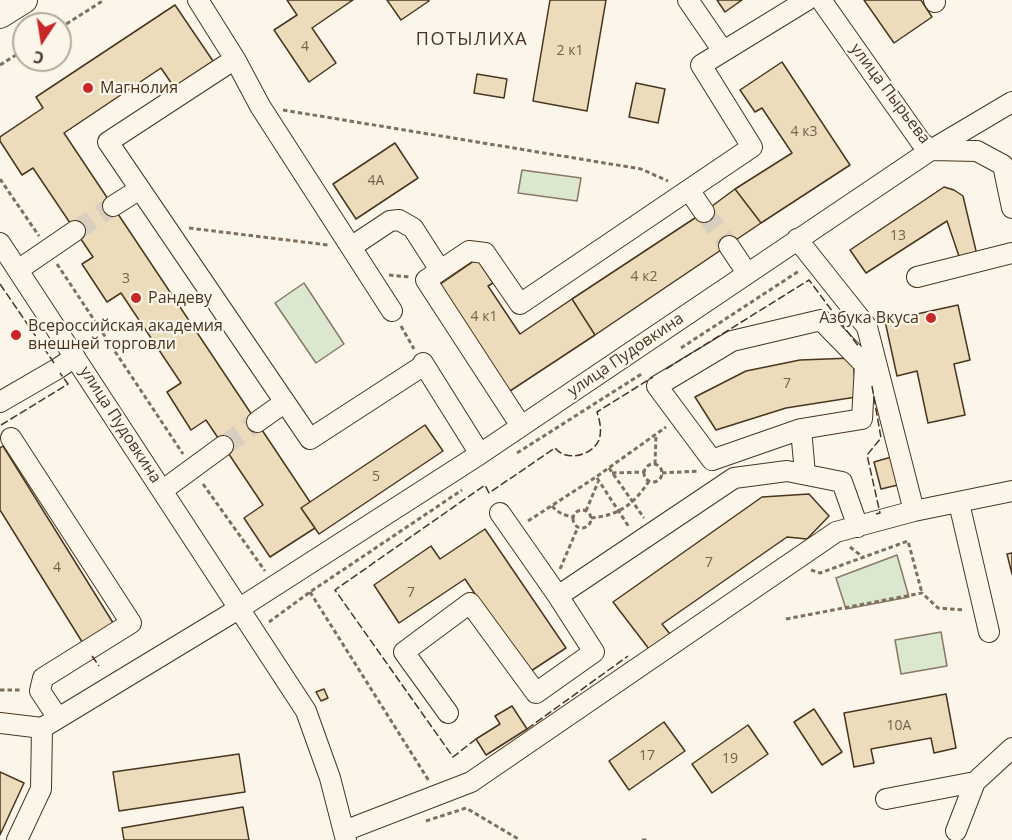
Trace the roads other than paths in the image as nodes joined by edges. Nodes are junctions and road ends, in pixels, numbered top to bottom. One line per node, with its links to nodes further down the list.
1 (24, 0): 5 (main road)
2 (198, 0): 7 (street)
3 (688, 0): 6 (street)
4 (820, 1): 6 (street); 9 (street, улица Пырьева)
5 (0, 15)
6 (723, 51): 12 (street)
7 (235, 59): 11 (street); 20 (street)
8 (1012, 102): 9 (street, улица Пудовкина)
9 (931, 150): 10 (street, улица Пырьева); 17 (street, улица Пудовкина)
10 (1010, 184): 14 (street, улица Пырьева)
11 (140, 189): 13 (street); 29 (street)
12 (689, 190): 15 (street); 24 (street)
13 (113, 207)
14 (1012, 208)
15 (704, 212)
16 (75, 231): 22 (street)
17 (796, 239): 23 (street, улица Пудовкина); 40 (street)
18 (0, 243): 22 (street, улица Пудовкина)
19 (729, 246): 23 (street)
20 (351, 248): 24 (street); 26 (street)
21 (1012, 254): 25 (street)
22 (18, 270): 27 (street, улица Пудовкина)
23 (747, 273): 31 (street, улица Пудовкина)
24 (433, 275): 31 (street)
25 (916, 276)
26 (392, 311)
27 (75, 357): 28 (street); 37 (street, улица Пудовкина)
28 (0, 402)
29 (285, 402): 30 (street); 35 (street)
30 (257, 422)
31 (521, 426): 35 (street, улица Пудовкина)
32 (801, 429): 32 (street); 36 (street)
33 (11, 438): 48 (street)
34 (223, 446): 37 (street)
35 (480, 454): 44 (street, улица Пудовкина)
36 (805, 474): 42 (street); 43 (street)
37 (162, 490): 44 (street, улица Пудовкина)
38 (1012, 491): 39 (street)
39 (959, 503): 40 (street); 45 (street)
40 (914, 511): 42 (street)
41 (500, 513): 43 (street)
42 (858, 527): 53 (street)
43 (558, 596): 46 (street)
44 (240, 608): 48 (street, улица Пудовкина); 53 (street)
45 (989, 632)
46 (448, 713)
47 (0, 723): 48 (street)
48 (50, 723): 54 (street)
49 (1012, 748): 50 (street)
50 (975, 782): 51 (street); 52 (street)
51 (886, 799)
52 (956, 831)
53 (345, 836)
54 (17, 840)

